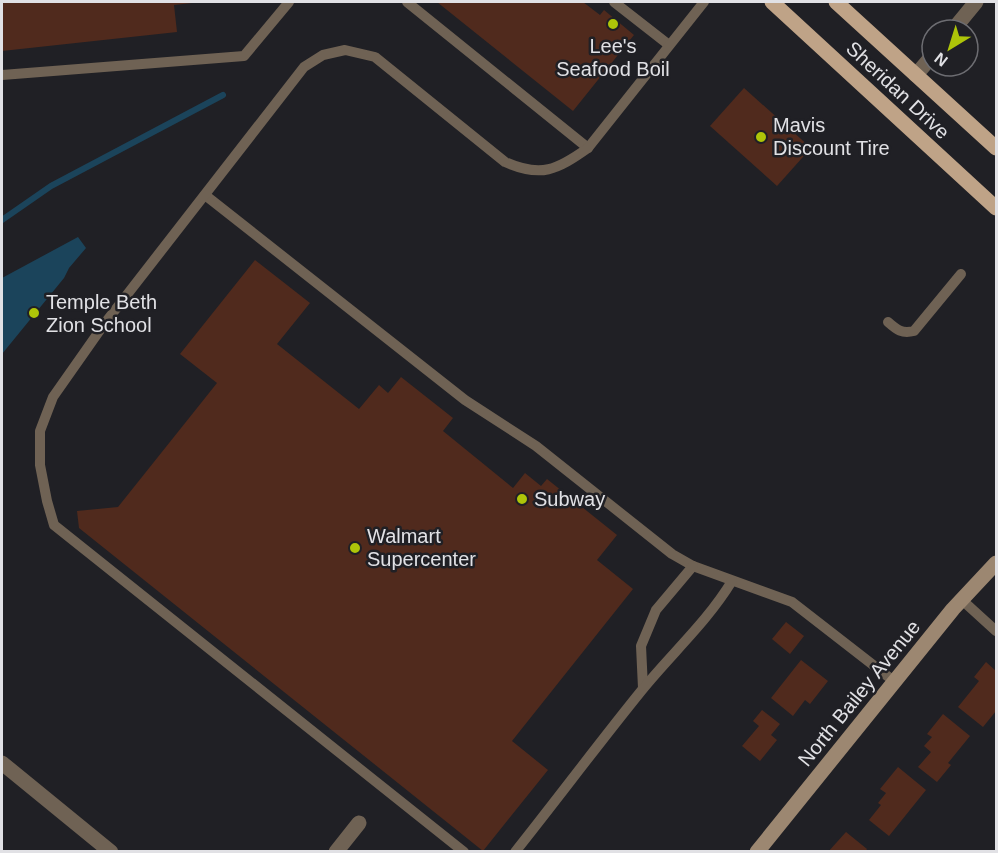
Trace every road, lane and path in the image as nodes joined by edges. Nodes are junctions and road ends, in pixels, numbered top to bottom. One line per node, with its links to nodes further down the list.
1 (289, 2): 11 (lane)
2 (407, 2): 13 (lane)
3 (614, 2): 9 (lane)
4 (704, 2): 9 (lane)
5 (772, 2): 16 (main road, Sheridan Drive)
6 (836, 2): 12 (main road, Sheridan Drive)
7 (976, 2): 8 (street)
8 (963, 18)
9 (669, 45): 13 (lane)
10 (920, 70): 12 (street)
11 (2, 75)
12 (916, 75): 14 (main road, Sheridan Drive)
13 (588, 148): 15 (lane)
14 (996, 148)
15 (205, 195): 20 (lane); 31 (lane)
16 (996, 208)
17 (961, 274): 18 (lane)
18 (888, 322)
19 (996, 563): 22 (street, North Bailey Avenue)
20 (693, 566): 21 (lane); 25 (lane)
21 (732, 581): 24 (lane); 25 (lane)
22 (962, 600): 23 (lane); 24 (street, North Bailey Avenue)
23 (996, 632)
24 (895, 682): 32 (street, North Bailey Avenue)
25 (643, 688): 28 (lane)
26 (2, 763): 29 (street)
27 (359, 823): 30 (street)
28 (519, 850)
29 (111, 852)
30 (336, 852)
31 (464, 852)
32 (757, 852)

